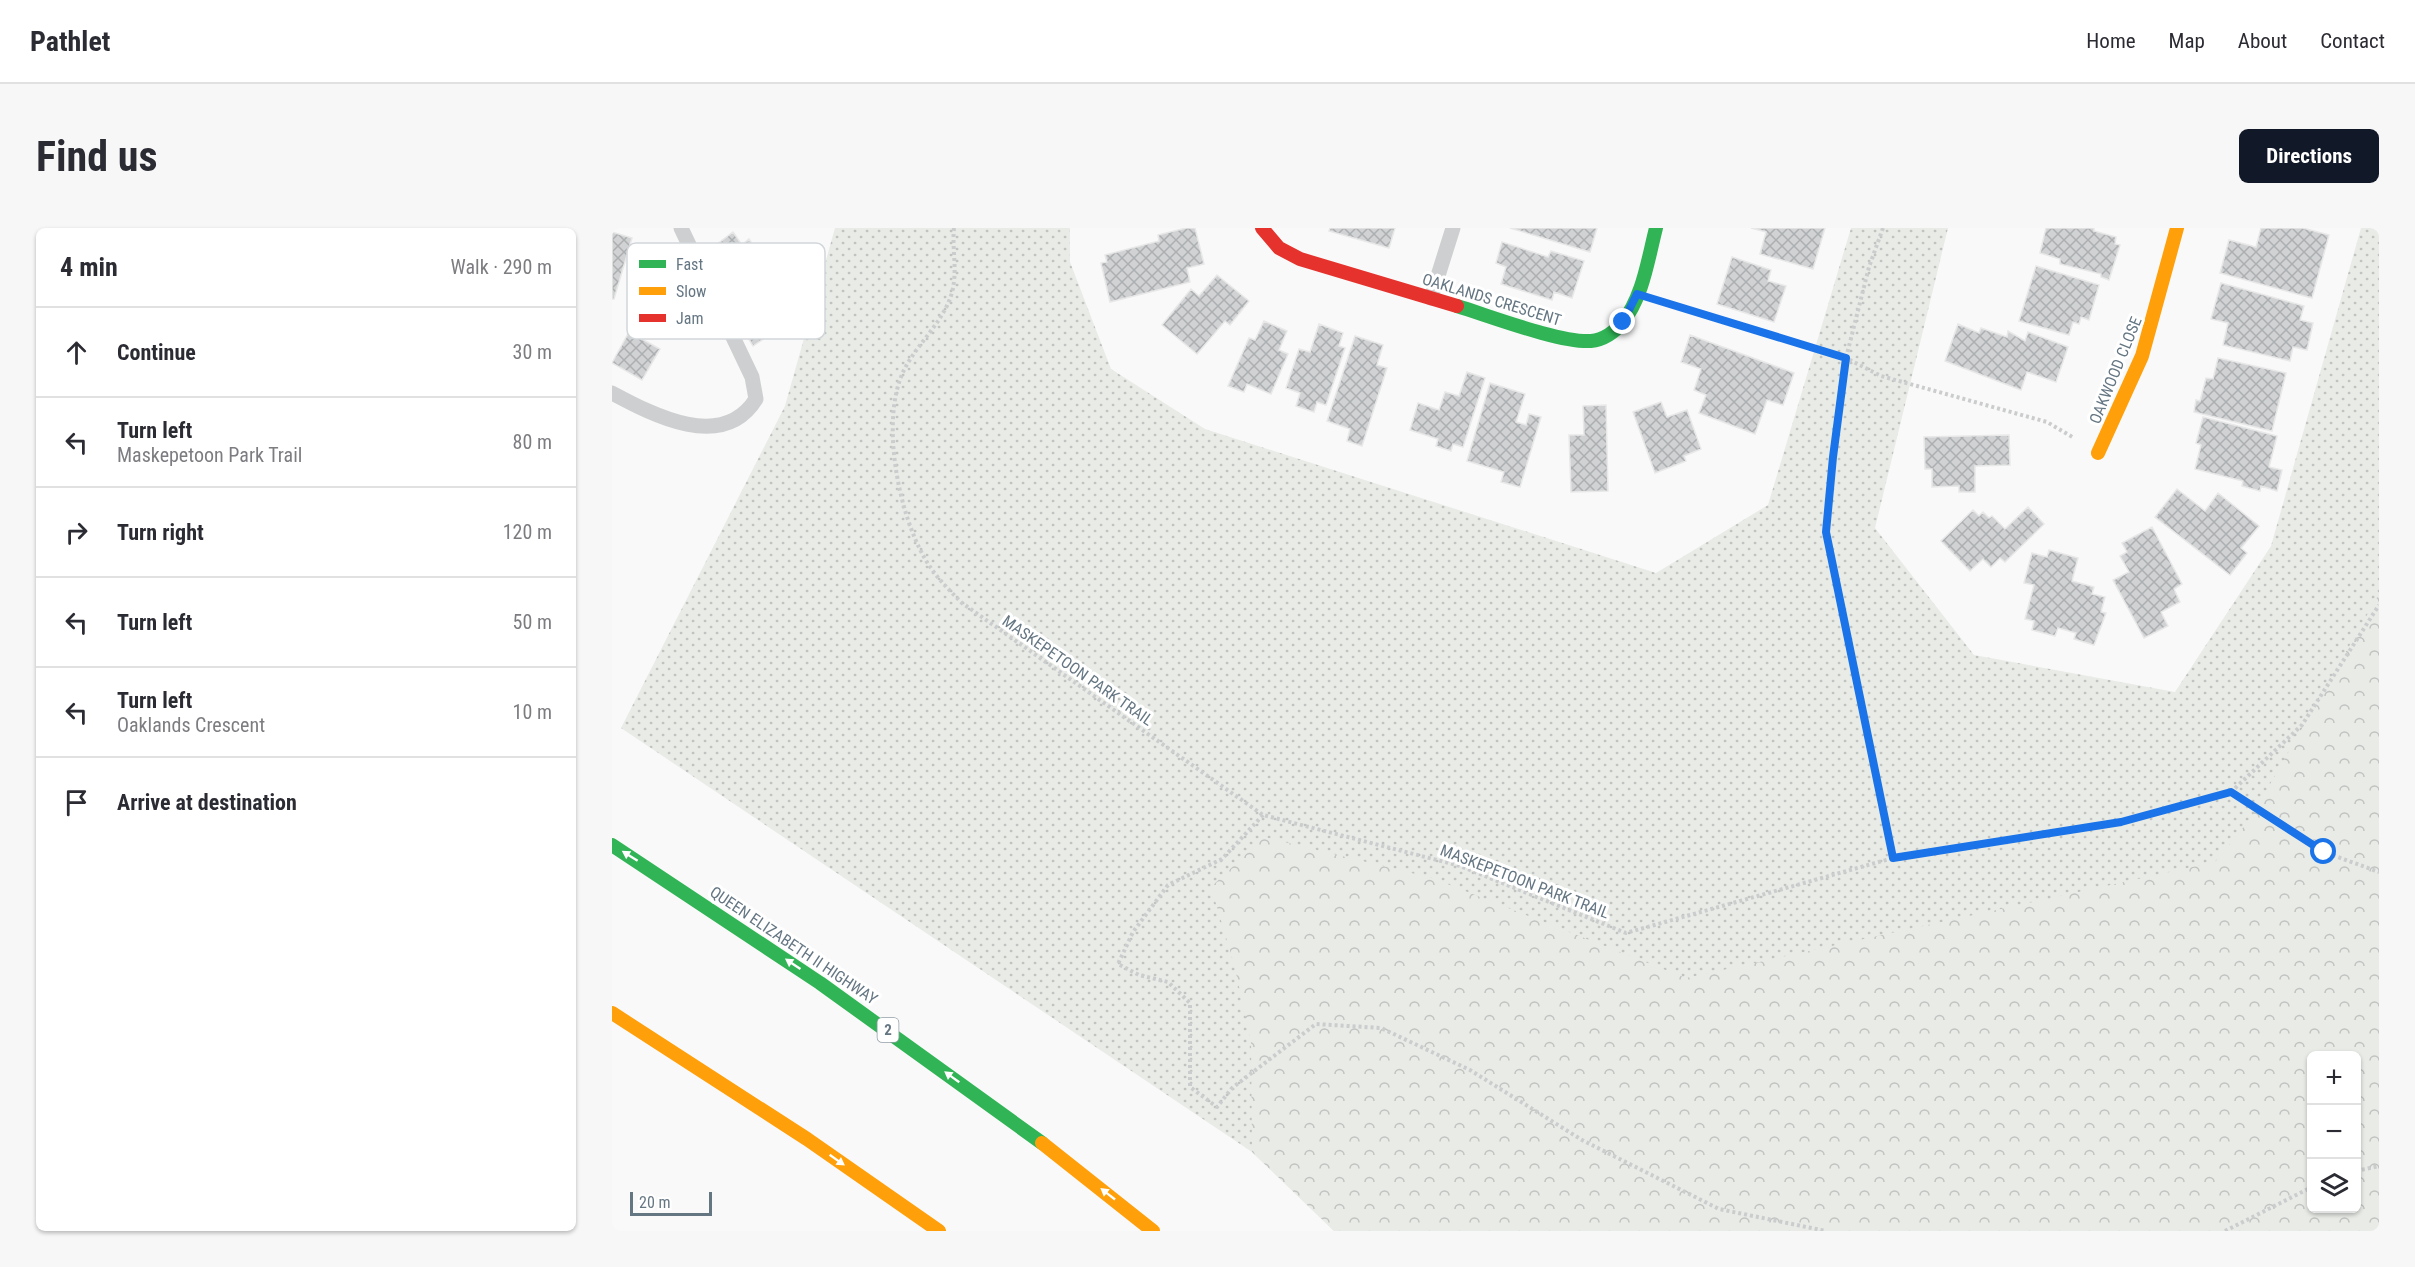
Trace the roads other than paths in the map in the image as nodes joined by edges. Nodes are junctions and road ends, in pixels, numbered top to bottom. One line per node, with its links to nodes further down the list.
1 (681, 228): 6 (lane)
2 (1262, 228): 7 (main road, OAKLANDS CRESCENT)
3 (1453, 228): 7 (lane)
4 (1656, 228): 7 (main road, OAKLANDS CRESCENT)
5 (2177, 228): 10 (main road, OAKWOOD CLOSE)
6 (688, 243)
7 (1431, 298)
8 (734, 339): 9 (lane)
9 (612, 393)
10 (2098, 453)
11 (612, 845): 16 (main road, QUEEN ELIZABETH II HIGHWAY / 2, one-way to 11)
12 (612, 1013): 14 (main road)
13 (622, 1036): 14 (main road)
14 (807, 1139): 15 (main road, one-way to 15)
15 (939, 1231)
16 (1153, 1231)

